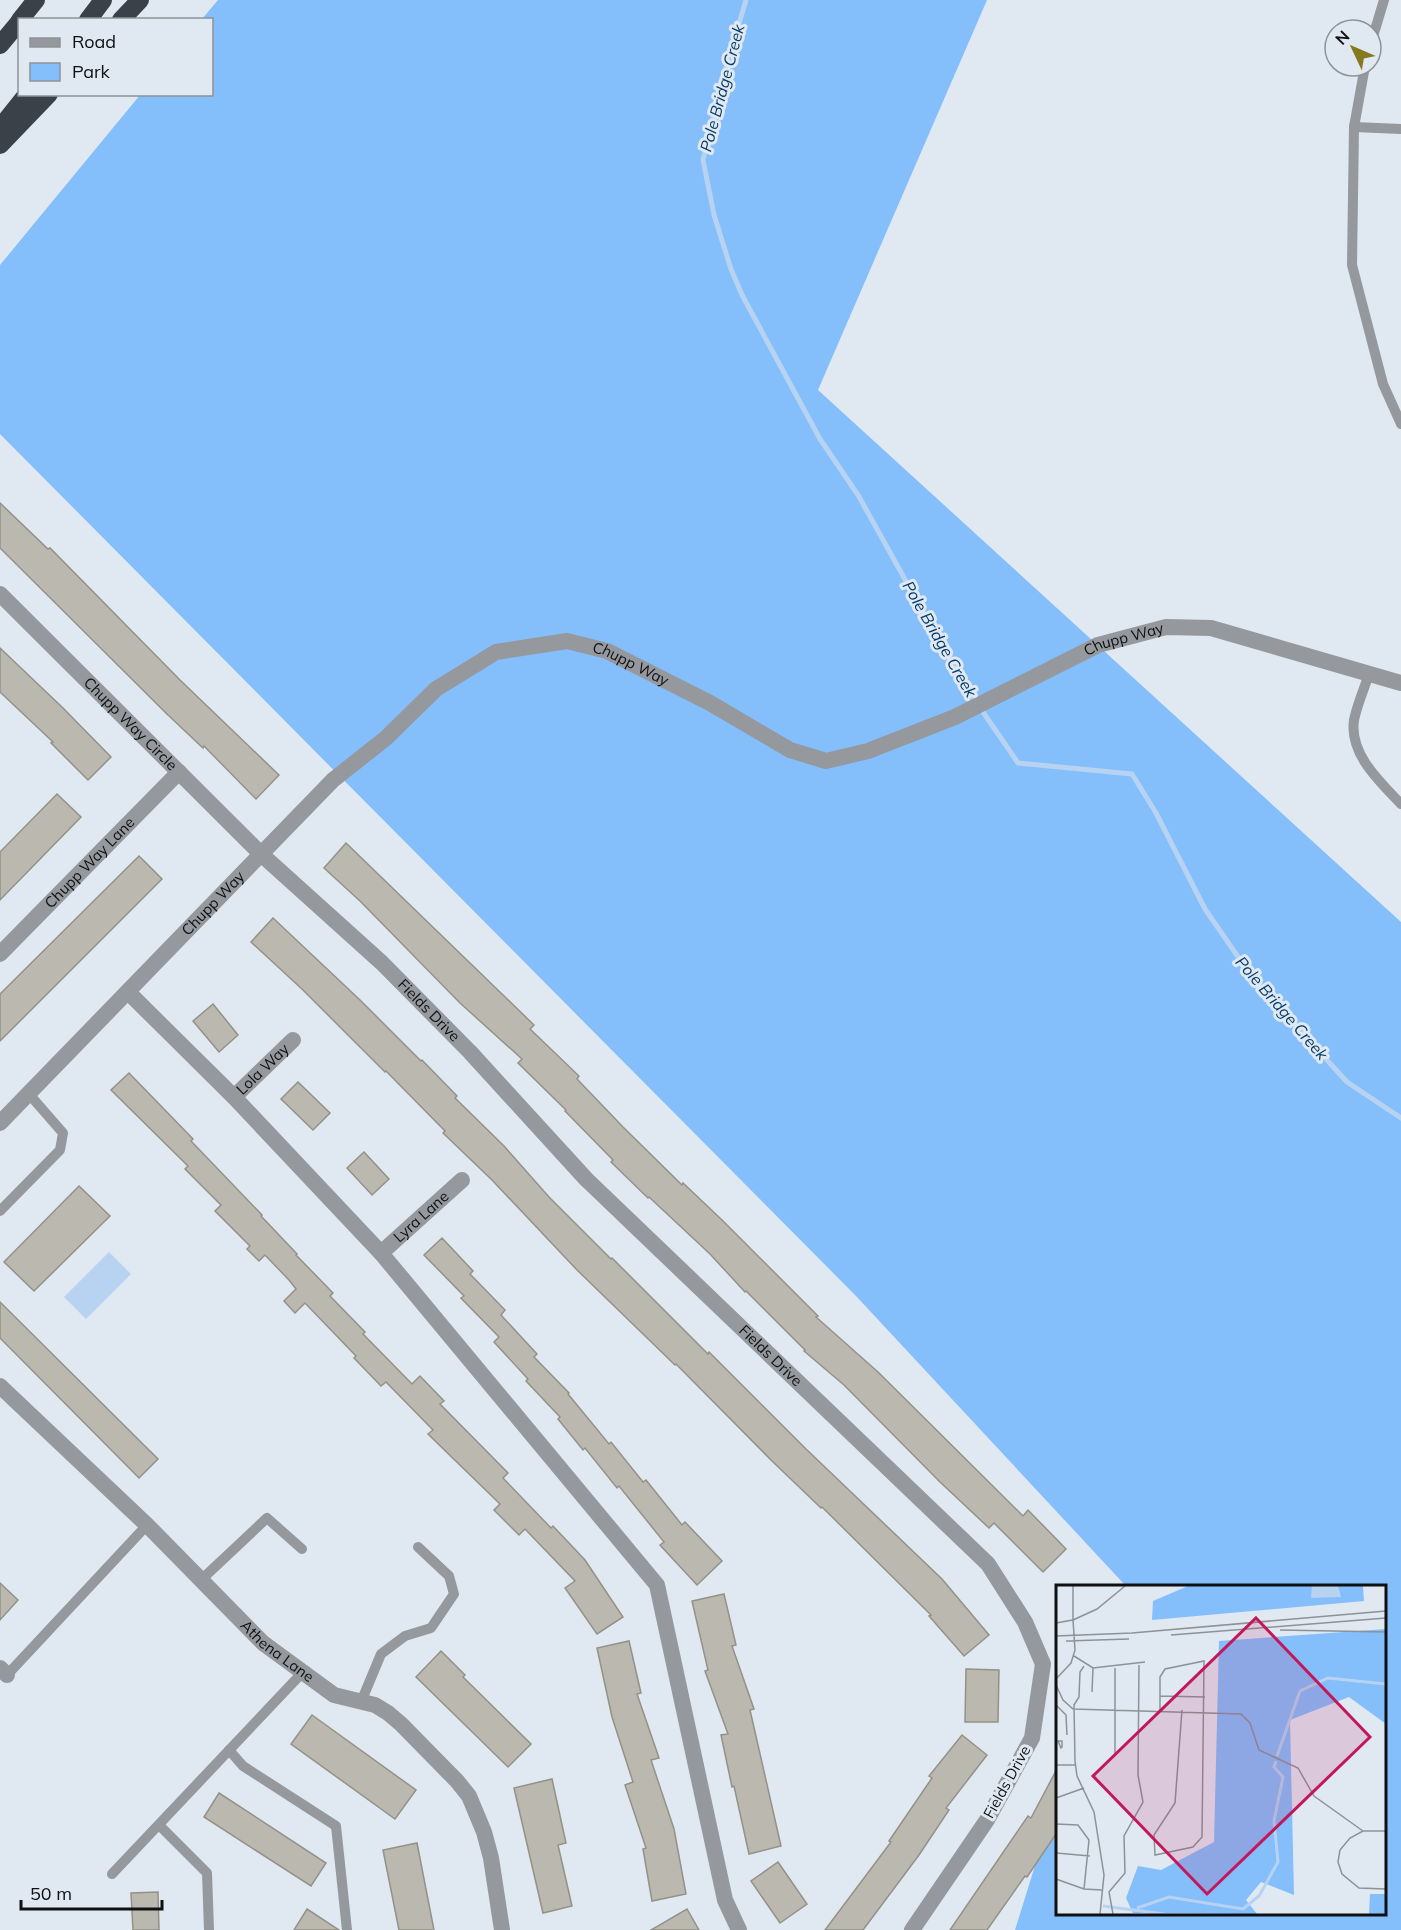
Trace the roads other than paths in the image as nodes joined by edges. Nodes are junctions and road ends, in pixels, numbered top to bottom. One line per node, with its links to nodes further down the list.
1 (36, 0): 5 (highway)
2 (103, 0): 6 (highway)
3 (140, 0): 7 (highway)
4 (1384, 0): 8 (lane)
5 (22, 18)
6 (90, 18)
7 (124, 18)
8 (1379, 18)
9 (18, 22): 10 (highway)
10 (0, 45)
11 (1363, 78): 14 (lane)
12 (25, 96): 15 (highway)
13 (47, 96): 17 (highway)
14 (1354, 127): 16 (lane); 18 (lane)
15 (0, 128)
16 (1401, 129)
17 (0, 145)
18 (1401, 424)
19 (0, 594): 22 (street, Chupp Way Circle)
20 (1369, 674): 21 (street, Chupp Way); 23 (lane); 24 (street, Chupp Way)
21 (1401, 683)
22 (179, 772): 24 (street, Chupp Way Circle); 25 (street, Chupp Way Lane)
23 (1401, 804)
24 (261, 854): 26 (street, Chupp Way); 49 (street, Fields Drive)
25 (0, 954)
26 (128, 992): 28 (street, Chupp Way); 29 (street)
27 (293, 1040): 29 (street, Lola Way)
28 (29, 1094): 30 (street, Chupp Way); 32 (lane)
29 (234, 1097): 33 (street)
30 (0, 1123)
31 (462, 1180): 33 (street, Lyra Lane)
32 (0, 1211)
33 (381, 1254): 48 (street)
34 (0, 1386): 35 (street, Athena Lane)
35 (147, 1525): 38 (street, Athena Lane); 39 (lane)
36 (418, 1547): 41 (lane)
37 (302, 1549): 38 (lane)
38 (201, 1580): 40 (street, Athena Lane)
39 (3, 1672)
40 (303, 1672): 41 (street, Athena Lane); 42 (lane)
41 (361, 1702): 47 (street, Athena Lane)
42 (229, 1750): 43 (lane); 46 (lane)
43 (159, 1825): 44 (lane); 45 (lane)
44 (112, 1874)
45 (209, 1930)
46 (347, 1930)
47 (502, 1930)
48 (739, 1930)
49 (912, 1930)

